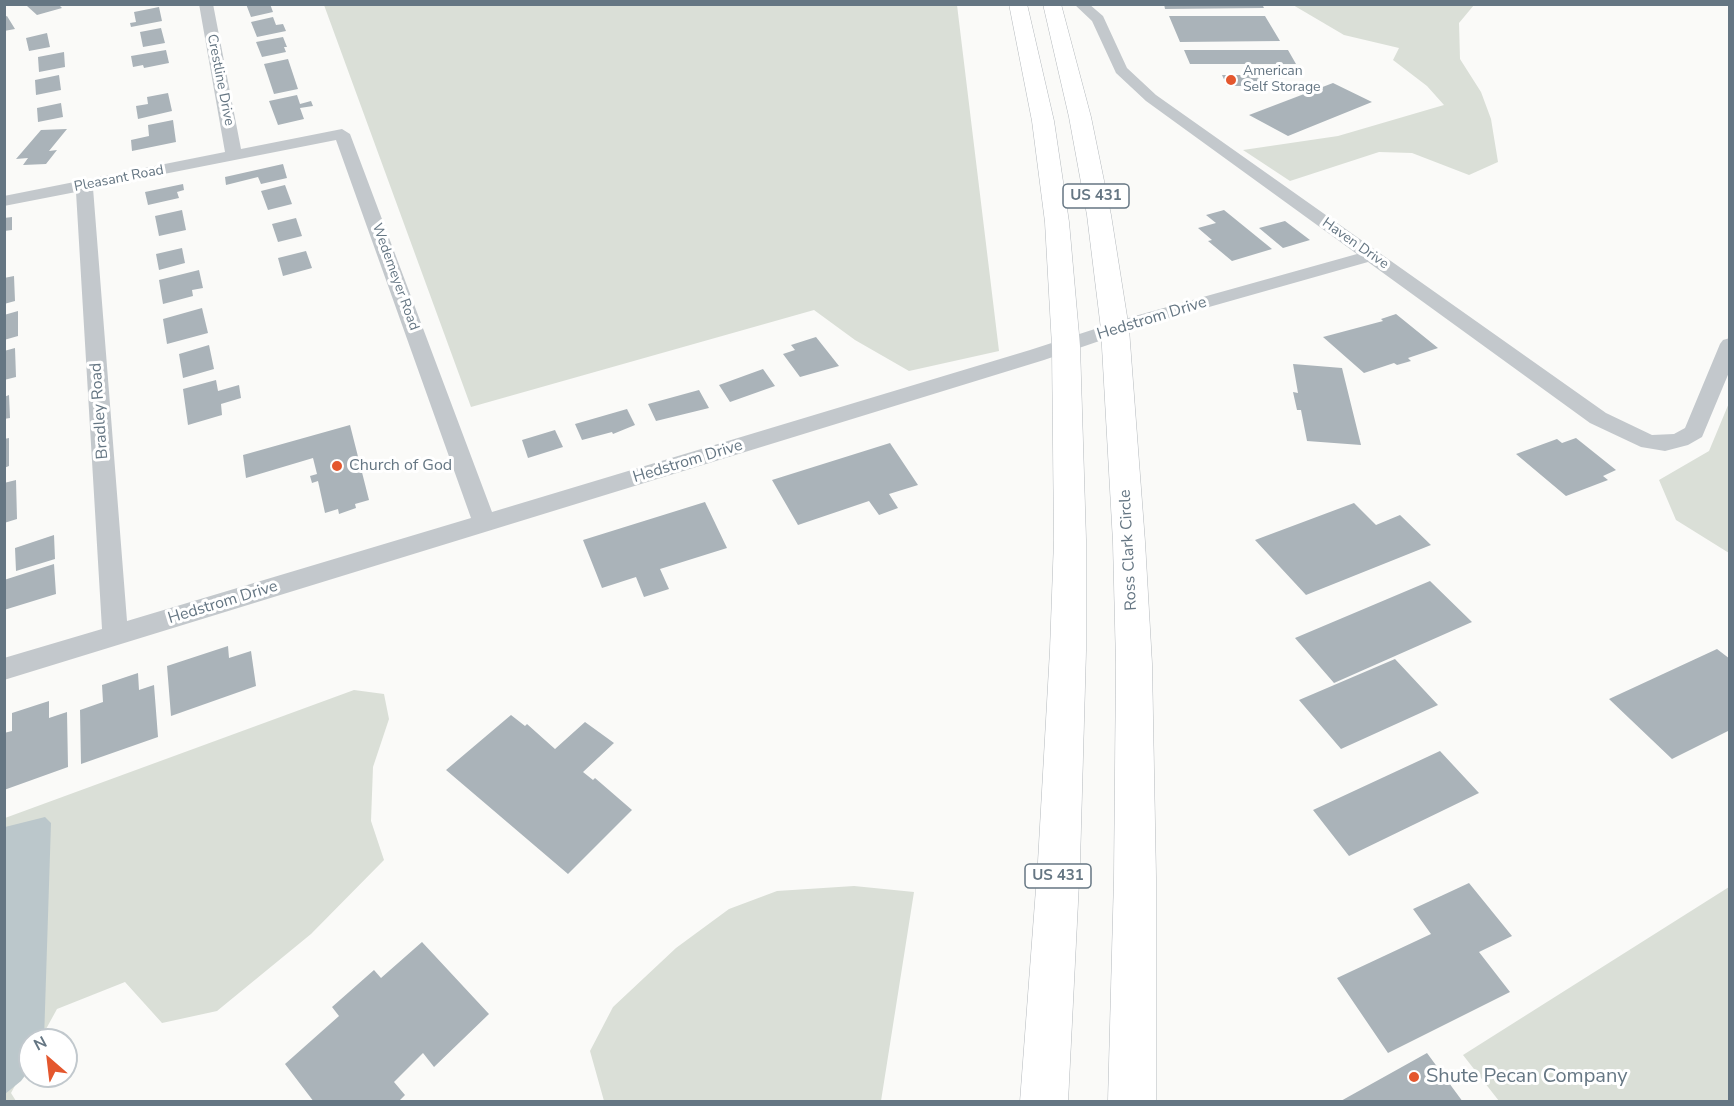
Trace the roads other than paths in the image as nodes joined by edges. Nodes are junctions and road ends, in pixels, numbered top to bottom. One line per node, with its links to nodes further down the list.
1 (206, 4): 5 (street, Crestline Drive)
2 (1018, 4): 11 (highway, US 431)
3 (1052, 4): 9 (highway, Ross Clark Circle / US 431)
4 (1080, 4): 8 (street, Haven Drive)
5 (234, 156): 6 (street, Pleasant Road); 12 (street, Wedemeyer Road)
6 (84, 186): 7 (street, Pleasant Road); 13 (street, Bradley Road)
7 (4, 201)
8 (1371, 256): 9 (street, Hedstrom Drive); 10 (street, Haven Drive)
9 (1114, 329): 11 (street, Hedstrom Drive); 16 (highway, Ross Clark Circle / US 431)
10 (1730, 344)
11 (1066, 346): 12 (street, Hedstrom Drive); 15 (highway, US 431)
12 (485, 524): 13 (street, Hedstrom Drive)
13 (115, 636): 14 (street, Hedstrom Drive)
14 (4, 669)
15 (1044, 1101)
16 (1132, 1101)

